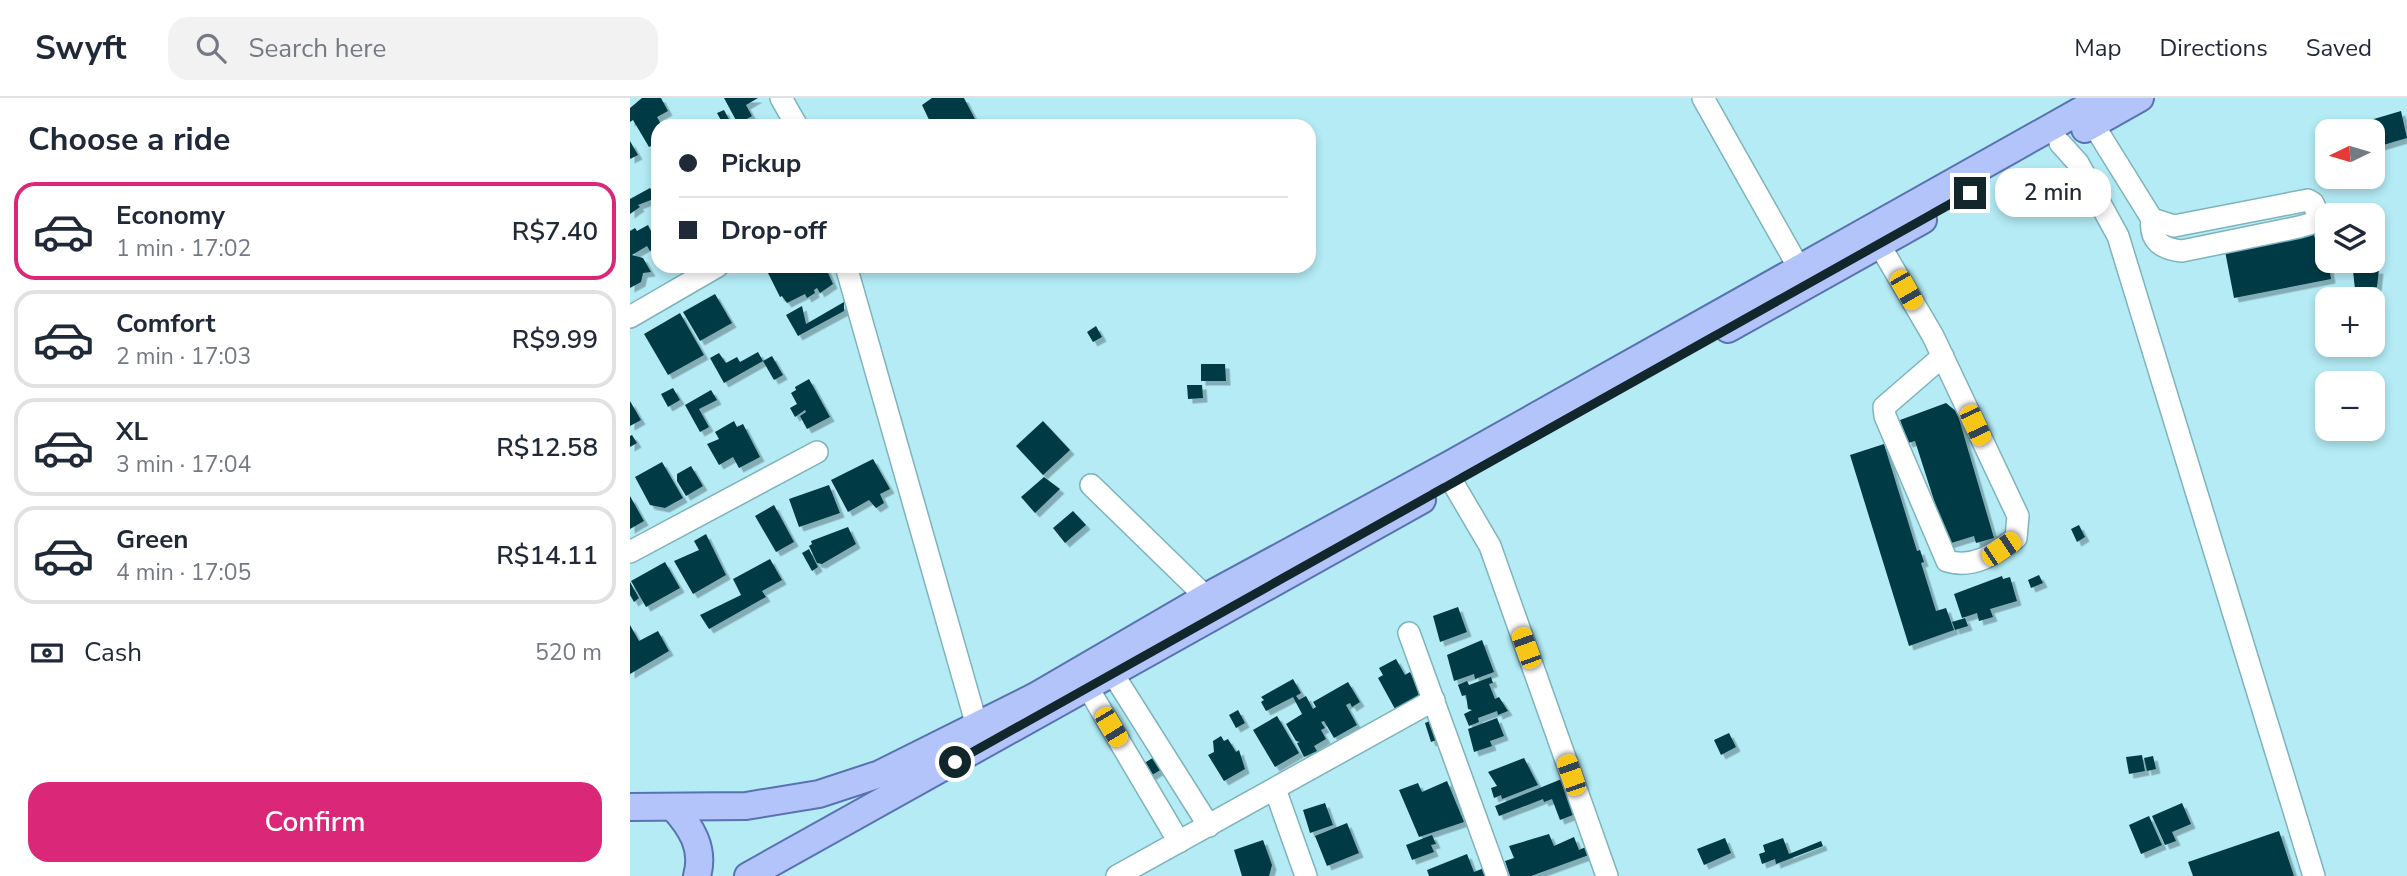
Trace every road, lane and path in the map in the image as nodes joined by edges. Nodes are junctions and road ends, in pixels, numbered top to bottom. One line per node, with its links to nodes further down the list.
1 (781, 98): 5 (street)
2 (1703, 98): 10 (street)
3 (2103, 98): 10 (main road)
4 (2140, 98): 6 (main road)
5 (793, 119)
6 (2093, 124): 7 (main road); 8 (street)
7 (2060, 143): 9 (main road); 38 (street)
8 (2152, 219): 8 (street)
9 (1879, 244): 14 (street); 16 (main road)
10 (1799, 268): 19 (main road)
11 (706, 273): 13 (street)
12 (848, 273): 24 (street)
13 (630, 317)
14 (1942, 356): 14 (street)
15 (817, 452): 18 (street)
16 (1453, 483): 21 (main road); 37 (street)
17 (1091, 485): 19 (street)
18 (630, 552)
19 (1206, 597): 24 (main road)
20 (1409, 633): 23 (street)
21 (1113, 674): 22 (main road); 25 (street)
22 (1088, 688): 26 (street); 33 (main road)
23 (1434, 700): 27 (street); 36 (street)
24 (977, 726): 29 (main road)
25 (1160, 749): 26 (street); 30 (street)
26 (1135, 767): 31 (street)
27 (1275, 789): 30 (street); 35 (street)
28 (630, 807): 29 (main road)
29 (673, 807): 32 (main road)
30 (1209, 826): 31 (street)
31 (1179, 842): 34 (street)
32 (697, 876)
33 (748, 876)
34 (1117, 876)
35 (1307, 876)
36 (1497, 876)
37 (1607, 876)
38 (2314, 876)

